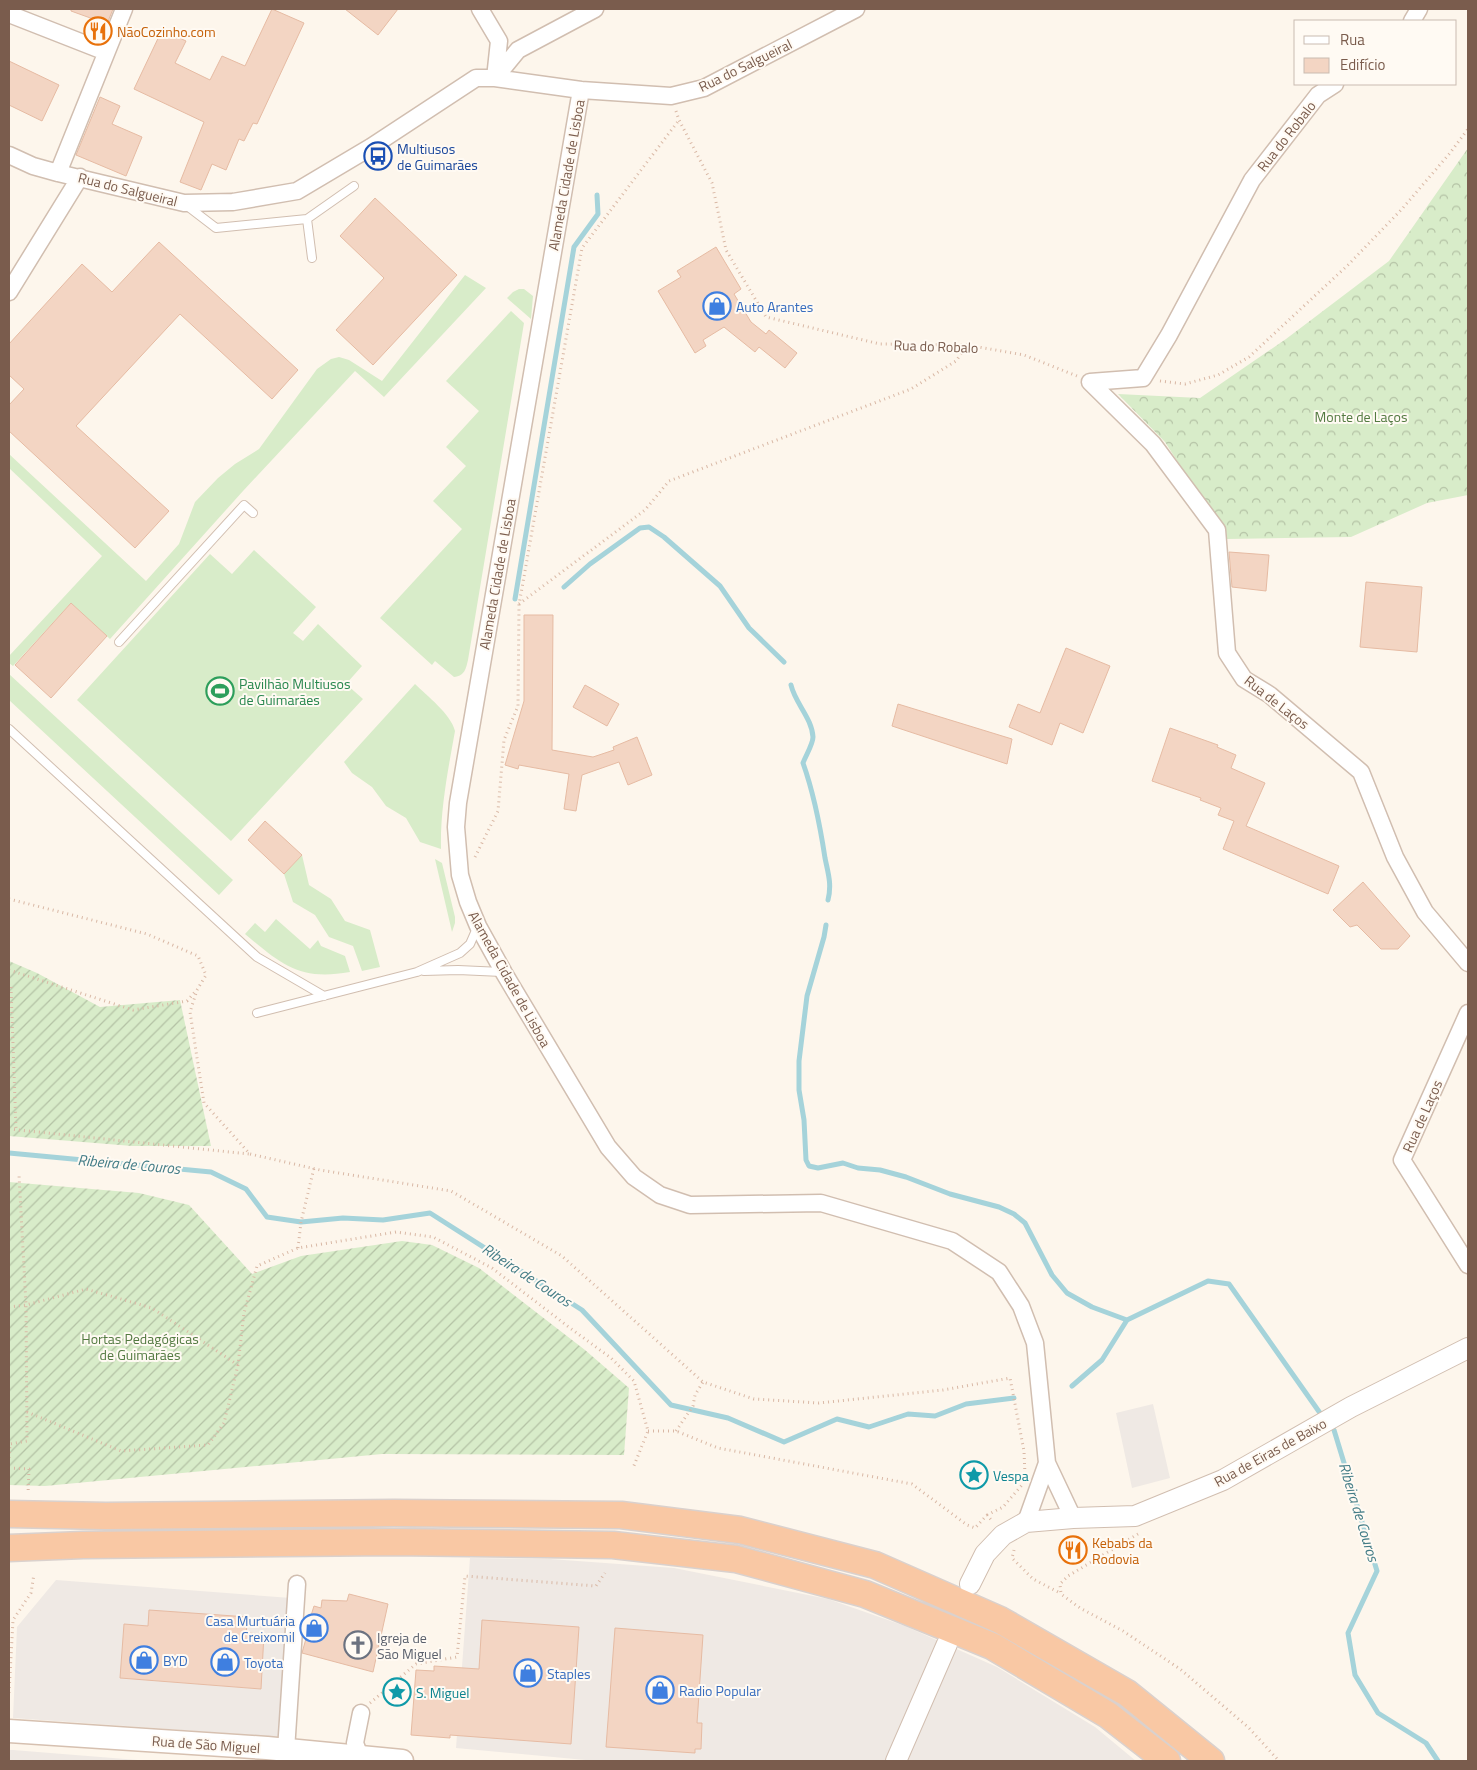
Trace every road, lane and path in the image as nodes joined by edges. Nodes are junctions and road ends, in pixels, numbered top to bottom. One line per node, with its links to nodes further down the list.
1 (124, 9): 8 (street)
2 (480, 9): 9 (street)
3 (595, 9): 9 (street)
4 (856, 9): 12 (street, Rua do Salgueiral)
5 (1419, 9): 7 (street)
6 (9, 14): 8 (street)
7 (1413, 20)
8 (106, 52): 16 (street)
9 (495, 78): 11 (street, Rua do Salgueiral); 19 (street, Rua do Salgueiral)
10 (1333, 85): 24 (street, Rua do Robalo)
11 (581, 90): 12 (street, Rua do Salgueiral); 30 (street, Alameda Cidade de Lisboa)
12 (671, 96): 13 (path, Rua do Robalo)
13 (679, 120): 23 (path, Rua do Robalo); 27 (path)
14 (1468, 129): 24 (path)
15 (9, 155): 16 (street, Rua do Salgueiral)
16 (58, 173): 17 (street, Rua do Salgueiral)
17 (80, 178): 19 (street, Rua do Salgueiral); 22 (street)
18 (354, 186): 20 (lane)
19 (184, 203): 20 (lane)
20 (307, 219): 21 (lane)
21 (312, 258)
22 (9, 292)
23 (967, 345): 25 (path, Rua do Robalo); 27 (path)
24 (1143, 378): 25 (street)
25 (1090, 382): 33 (street, Rua de Laços)
26 (253, 513): 28 (lane)
27 (519, 605): 30 (path)
28 (119, 642)
29 (9, 729): 39 (lane)
30 (462, 882): 32 (street, Alameda Cidade de Lisboa)
31 (9, 899): 38 (path)
32 (478, 926): 35 (lane); 36 (street, Alameda Cidade de Lisboa)
33 (1468, 962)
34 (9, 970): 38 (path)
35 (417, 972): 36 (lane); 39 (lane)
36 (504, 973): 58 (street, Alameda Cidade de Lisboa)
37 (11, 987): 43 (path)
38 (197, 990): 44 (path)
39 (324, 996): 40 (lane)
40 (258, 1013)
41 (1468, 1013): 48 (street, Rua de Laços)
42 (9, 1129): 43 (path)
43 (16, 1130): 44 (path)
44 (250, 1154): 45 (path)
45 (314, 1168): 47 (path); 53 (path)
46 (19, 1175): 49 (path)
47 (298, 1248): 52 (path); 55 (path)
48 (1468, 1265)
49 (26, 1306): 50 (path); 52 (path); 54 (path)
50 (9, 1307)
51 (1468, 1348): 64 (street, Rua de Eiras de Baixo)
52 (238, 1365): 54 (path)
53 (702, 1382): 56 (path); 62 (path)
54 (27, 1412): 57 (path)
55 (648, 1431): 56 (path); 60 (path)
56 (676, 1431): 62 (path)
57 (9, 1458)
58 (1047, 1463): 64 (street, Alameda Cidade de Lisboa); 67 (street, Alameda Cidade de Lisboa)
59 (9, 1468): 61 (path)
60 (633, 1468)
61 (18, 1507): 63 (highway)
62 (987, 1515): 66 (path)
63 (68, 1516): 65 (highway); 85 (highway)
64 (1073, 1518): 67 (street, Rua de Eiras de Baixo)
65 (9, 1519)
66 (994, 1522)
67 (1026, 1522): 74 (street, Rua de Eiras de Baixo)
68 (1140, 1534): 75 (path)
69 (1015, 1546): 75 (path)
70 (9, 1548): 84 (highway)
71 (605, 1573): 78 (path)
72 (34, 1574): 77 (path)
73 (297, 1584): 80 (street)
74 (970, 1584)
75 (1061, 1594): 86 (path)
76 (947, 1644): 83 (street)
77 (9, 1693)
78 (361, 1713): 81 (street)
79 (9, 1731): 80 (main road, Rua de São Miguel)
80 (273, 1751): 81 (main road, Rua de São Miguel)
81 (360, 1759): 82 (main road, Rua de São Miguel)
82 (402, 1761)
83 (896, 1761)
84 (1167, 1761)
85 (1211, 1761)
86 (1279, 1761)

